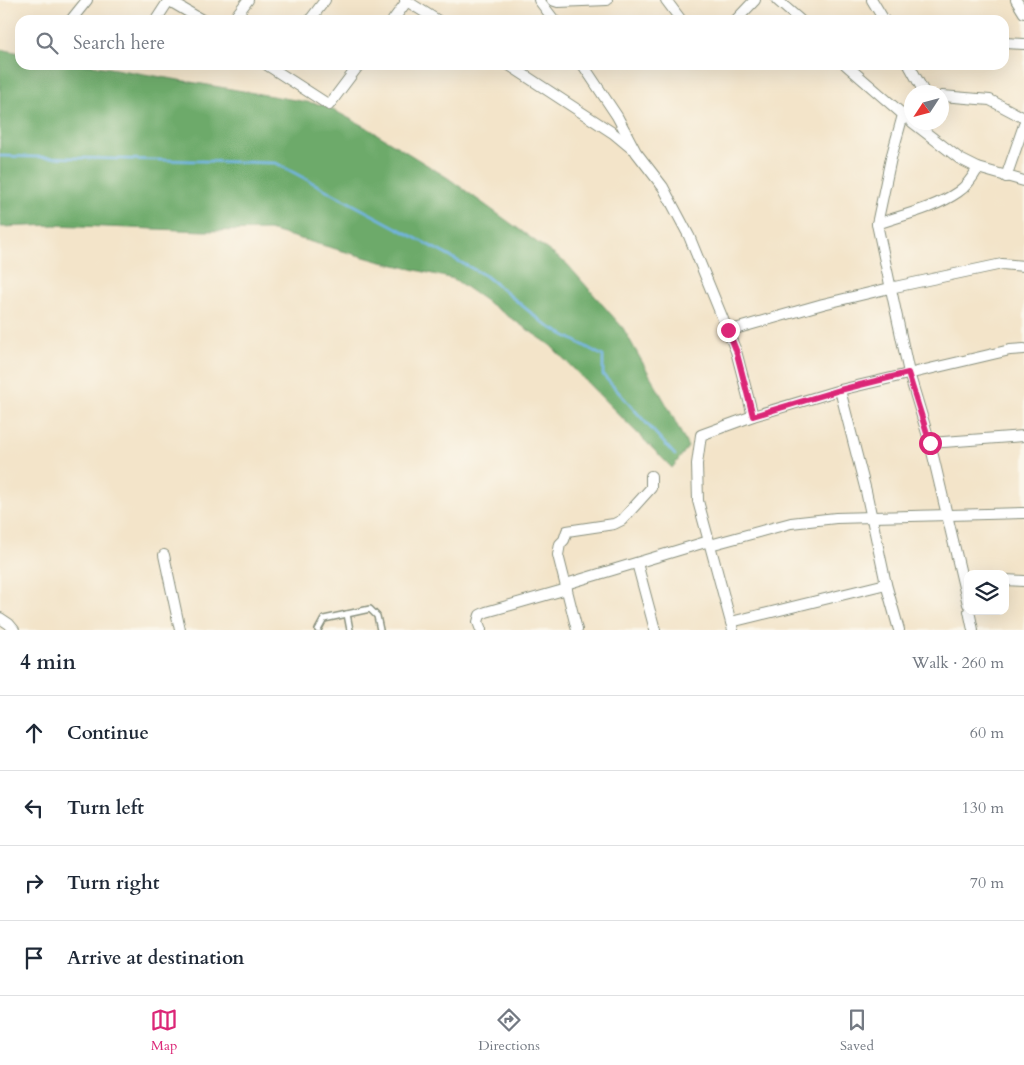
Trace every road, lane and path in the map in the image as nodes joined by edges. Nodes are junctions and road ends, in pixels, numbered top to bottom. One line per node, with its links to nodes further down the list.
1 (87, 0): 16 (street)
2 (169, 0): 17 (street); 18 (street)
3 (248, 0): 19 (street)
4 (325, 0): 20 (street)
5 (539, 0): 23 (street)
6 (552, 0): 7 (street)
7 (593, 0): 8 (street)
8 (607, 0)
9 (755, 0): 25 (street)
10 (778, 0): 26 (street)
11 (872, 0): 27 (street)
12 (1016, 0): 15 (street)
13 (406, 1): 21 (street); 22 (street)
14 (670, 2): 24 (street)
15 (1024, 13)
16 (75, 15)
17 (159, 15)
18 (194, 15)
19 (238, 15)
20 (314, 15)
21 (396, 15)
22 (429, 15)
23 (550, 15)
24 (678, 15)
25 (741, 15)
26 (794, 15)
27 (881, 15)
28 (1009, 42): 29 (street)
29 (1024, 44)
30 (278, 70): 31 (street)
31 (355, 70)
32 (517, 70): 43 (street)
33 (586, 70): 43 (street)
34 (852, 70): 38 (street)
35 (913, 70): 36 (street)
36 (920, 85)
37 (949, 97): 39 (street)
38 (904, 114)
39 (1024, 118)
40 (1024, 125): 45 (street)
41 (905, 130): 47 (street)
42 (924, 130): 44 (street)
43 (636, 152): 50 (street)
44 (978, 168): 45 (street); 47 (street)
45 (1006, 177): 46 (street)
46 (1024, 181)
47 (877, 224): 49 (street)
48 (1024, 266): 49 (street)
49 (890, 288): 50 (street); 52 (street)
50 (728, 330): 54 (street)
51 (1024, 349): 52 (street)
52 (908, 373): 53 (street); 56 (street)
53 (840, 390): 54 (street); 60 (street)
54 (753, 416): 61 (street)
55 (1024, 436): 56 (street)
56 (930, 443): 59 (street)
57 (651, 476): 68 (street)
58 (1024, 513): 59 (street)
59 (947, 516): 60 (street); 64 (street)
60 (872, 518): 61 (street); 67 (street)
61 (709, 543): 63 (street); 72 (street)
62 (164, 555): 74 (street)
63 (637, 563): 68 (street); 80 (street)
64 (964, 576)
65 (1009, 580): 66 (street)
66 (1024, 581)
67 (886, 584): 72 (street); 81 (street)
68 (566, 586): 78 (street); 79 (street)
69 (347, 614): 75 (lane); 76 (lane); 77 (lane)
70 (970, 615): 82 (street)
71 (0, 618): 73 (street)
72 (732, 626)
73 (14, 630)
74 (180, 630)
75 (318, 630)
76 (350, 630)
77 (380, 630)
78 (481, 630)
79 (577, 630)
80 (655, 630)
81 (898, 630)
82 (972, 630)

